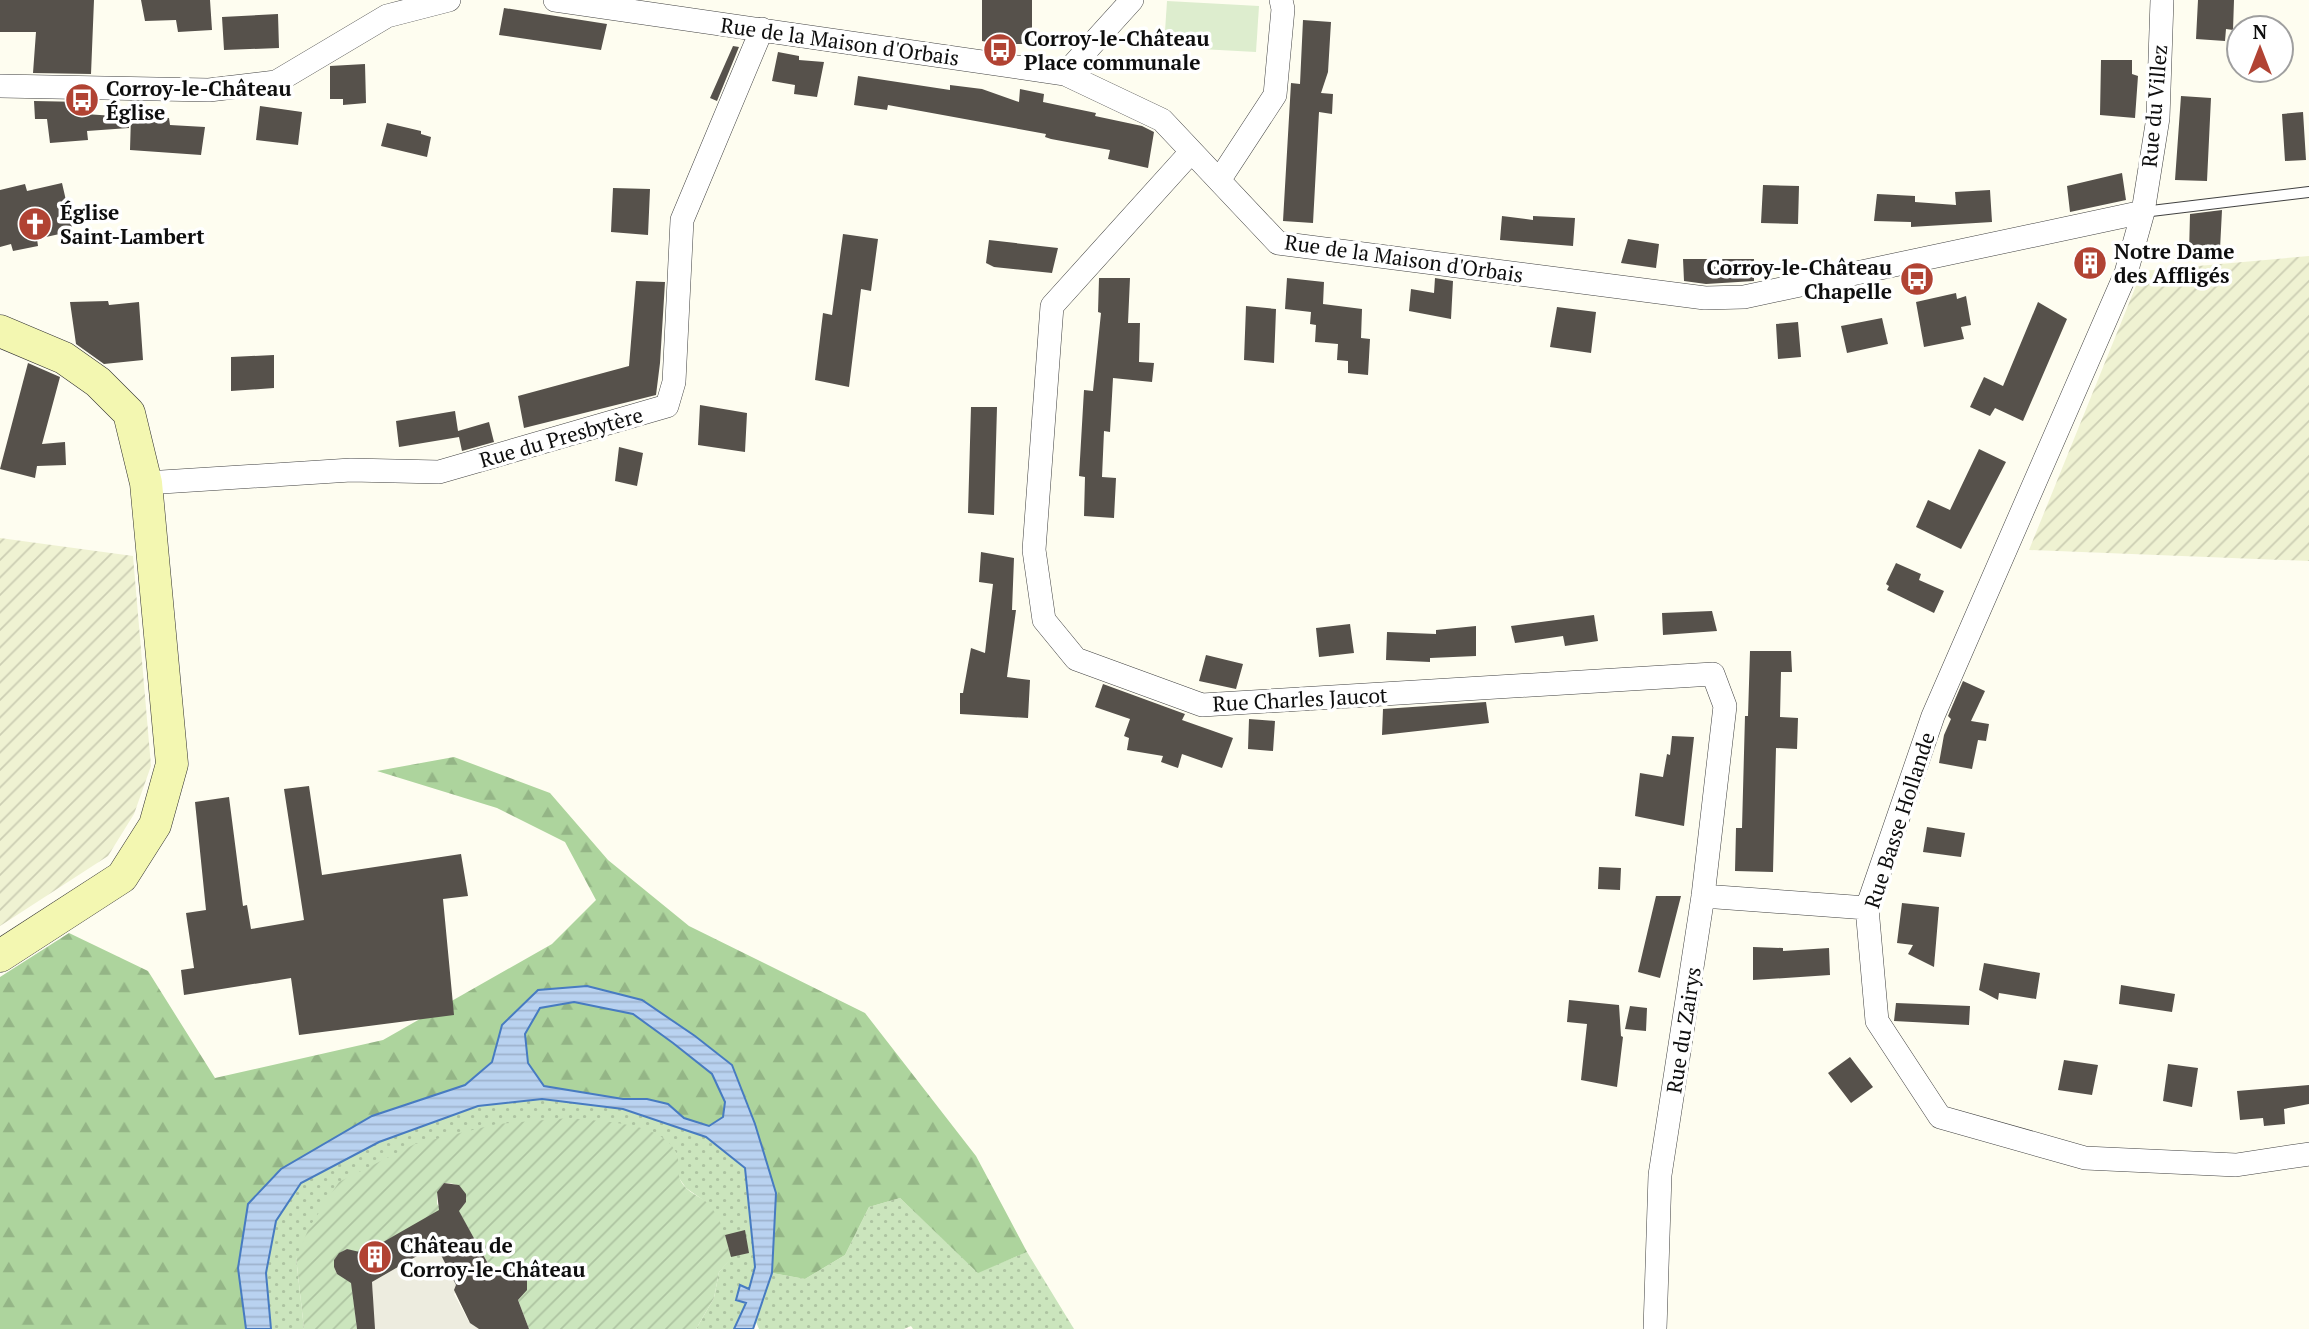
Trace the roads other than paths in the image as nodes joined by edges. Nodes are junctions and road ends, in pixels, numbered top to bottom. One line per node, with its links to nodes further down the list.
1 (449, 0): 8 (street)
2 (555, 0): 6 (street, Rue de la Maison d'Orbais)
3 (1132, 0): 7 (street)
4 (1281, 0): 10 (street)
5 (2162, 0): 12 (street, Rue du Villez)
6 (762, 29): 7 (street, Rue de la Maison d'Orbais); 14 (street, Rue du Presbytère)
7 (1065, 74): 9 (street, Rue de la Maison d'Orbais)
8 (0, 86)
9 (1191, 152): 10 (street, Rue de la Maison d'Orbais); 15 (street, Rue Charles Jaucot)
10 (1220, 179): 12 (street, Rue de la Maison d'Orbais)
11 (2309, 192): 12 (lane)
12 (2143, 212): 16 (street, Rue Basse Hollande)
13 (0, 331): 14 (street)
14 (146, 483): 17 (street)
15 (1703, 896): 16 (street); 19 (street, Rue du Zairys)
16 (1867, 908): 18 (street, Rue Basse Hollande)
17 (0, 956)
18 (2309, 1154)
19 (1655, 1329)

